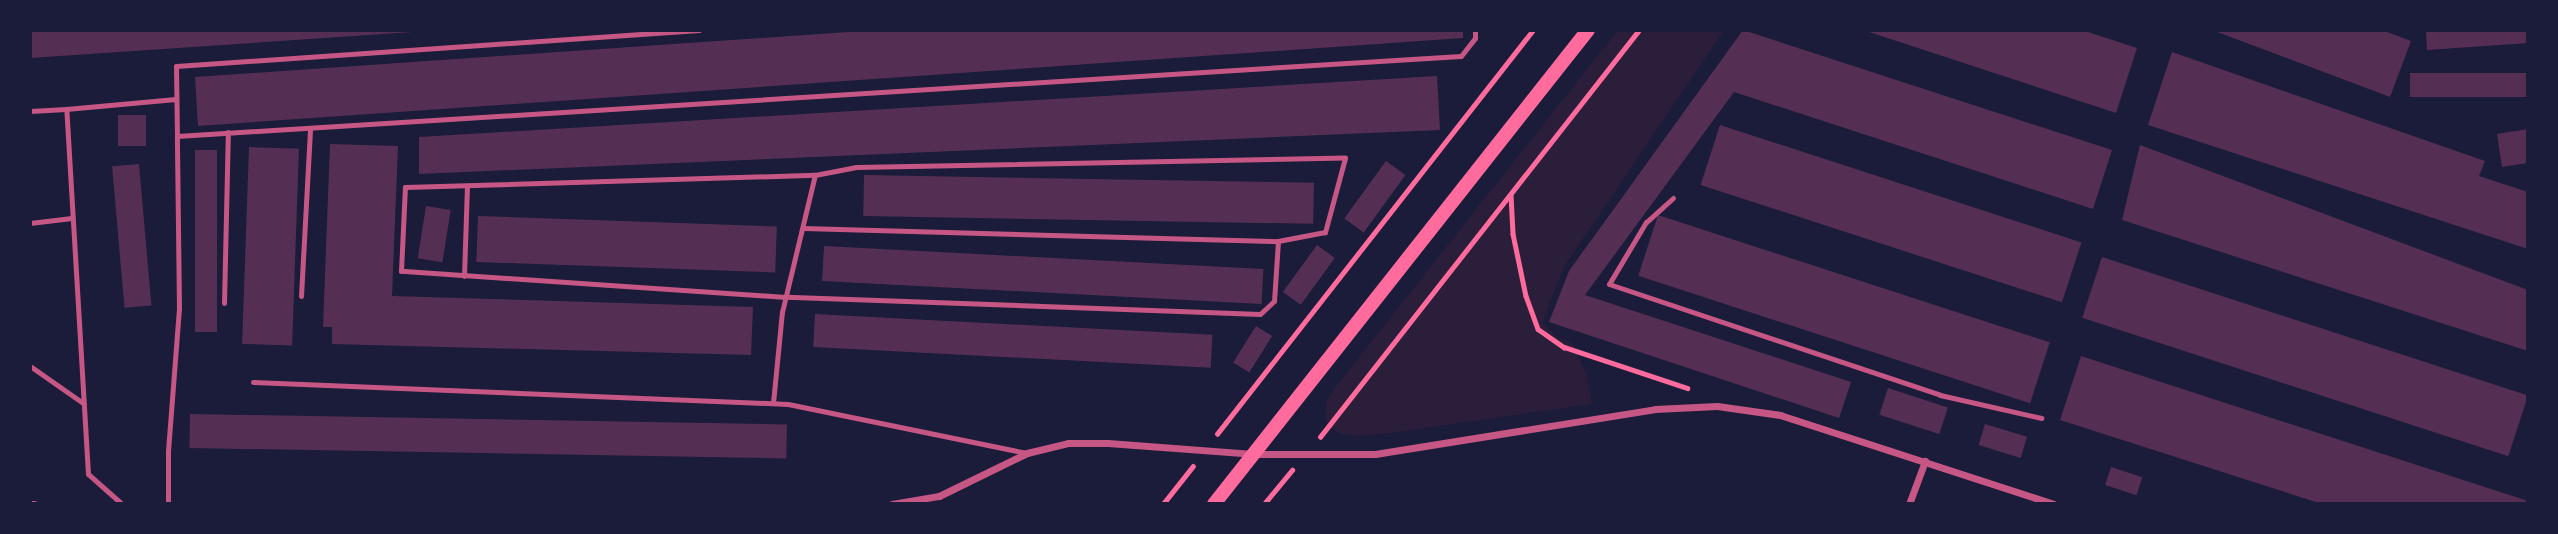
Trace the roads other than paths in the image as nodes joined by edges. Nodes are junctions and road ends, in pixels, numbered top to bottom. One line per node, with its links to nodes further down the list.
1 (699, 30): 4 (lane)
2 (1475, 30): 7 (lane)
3 (1588, 30): 27 (main road)
4 (176, 99): 5 (lane); 9 (lane)
5 (66, 109): 6 (lane); 13 (lane)
6 (30, 111)
7 (310, 128): 8 (lane); 18 (lane)
8 (228, 132): 9 (lane); 20 (lane)
9 (177, 136): 30 (lane)
10 (816, 175): 11 (lane); 15 (lane); 16 (lane)
11 (467, 186): 17 (lane); 17 (lane)
12 (1673, 198): 25 (lane)
13 (72, 218): 14 (lane); 23 (lane)
14 (30, 223)
15 (803, 228): 16 (lane); 19 (lane)
16 (1278, 241): 19 (lane)
17 (464, 276): 19 (lane)
18 (302, 296)
19 (786, 297): 24 (lane)
20 (225, 303)
21 (30, 366): 23 (lane)
22 (253, 382): 24 (lane)
23 (83, 403): 29 (lane)
24 (774, 403): 26 (lane)
25 (2041, 418)
26 (1027, 453): 27 (street); 31 (street)
27 (1253, 454): 28 (street); 32 (main road)
28 (1925, 461): 33 (street); 34 (street)
29 (122, 504)
30 (168, 504)
31 (892, 504)
32 (1214, 504)
33 (1909, 504)
34 (2054, 504)

